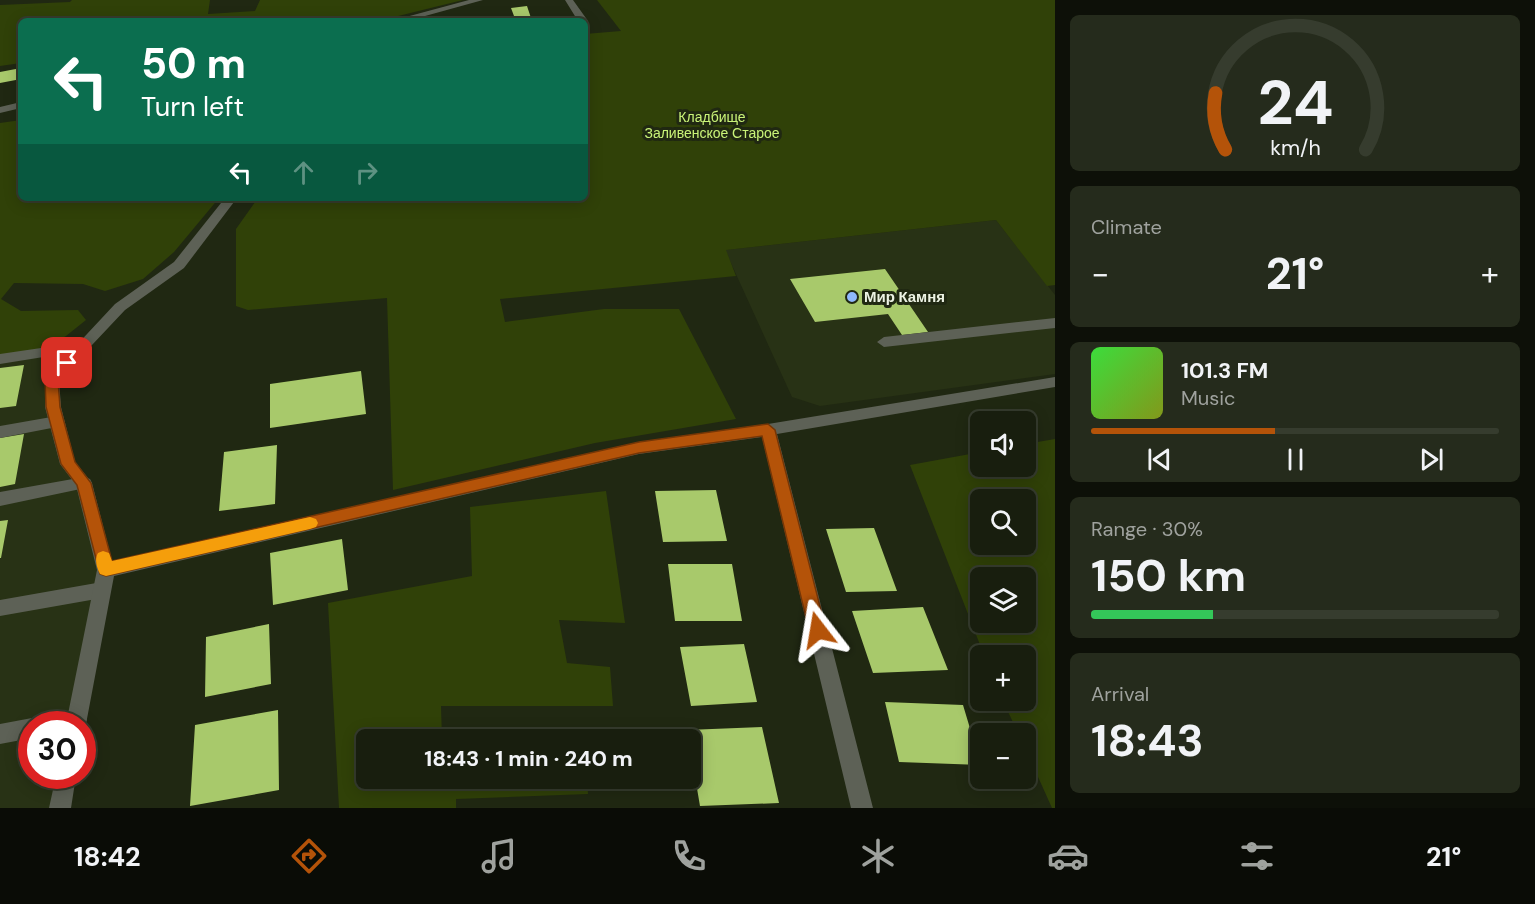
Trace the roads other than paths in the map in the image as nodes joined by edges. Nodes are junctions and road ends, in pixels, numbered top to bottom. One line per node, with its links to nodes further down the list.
1 (479, 0): 3 (street)
2 (569, 0): 6 (street)
3 (439, 12): 4 (street); 5 (street)
4 (410, 18)
5 (434, 18)
6 (581, 18)
7 (18, 106): 8 (street)
8 (0, 110)
9 (229, 201): 12 (street)
10 (1055, 323): 11 (street)
11 (884, 342)
12 (82, 346): 13 (street); 15 (street)
13 (0, 359)
14 (1055, 382): 16 (street)
15 (57, 422): 17 (street); 18 (street)
16 (768, 430): 20 (street); 28 (street)
17 (0, 432)
18 (84, 483): 19 (street); 20 (street)
19 (0, 499)
20 (106, 570): 21 (street)
21 (102, 590): 22 (street); 23 (street)
22 (0, 608)
23 (78, 711)
24 (18, 731): 25 (street)
25 (0, 734)
26 (64, 789): 27 (street)
27 (60, 808)
28 (862, 808)

